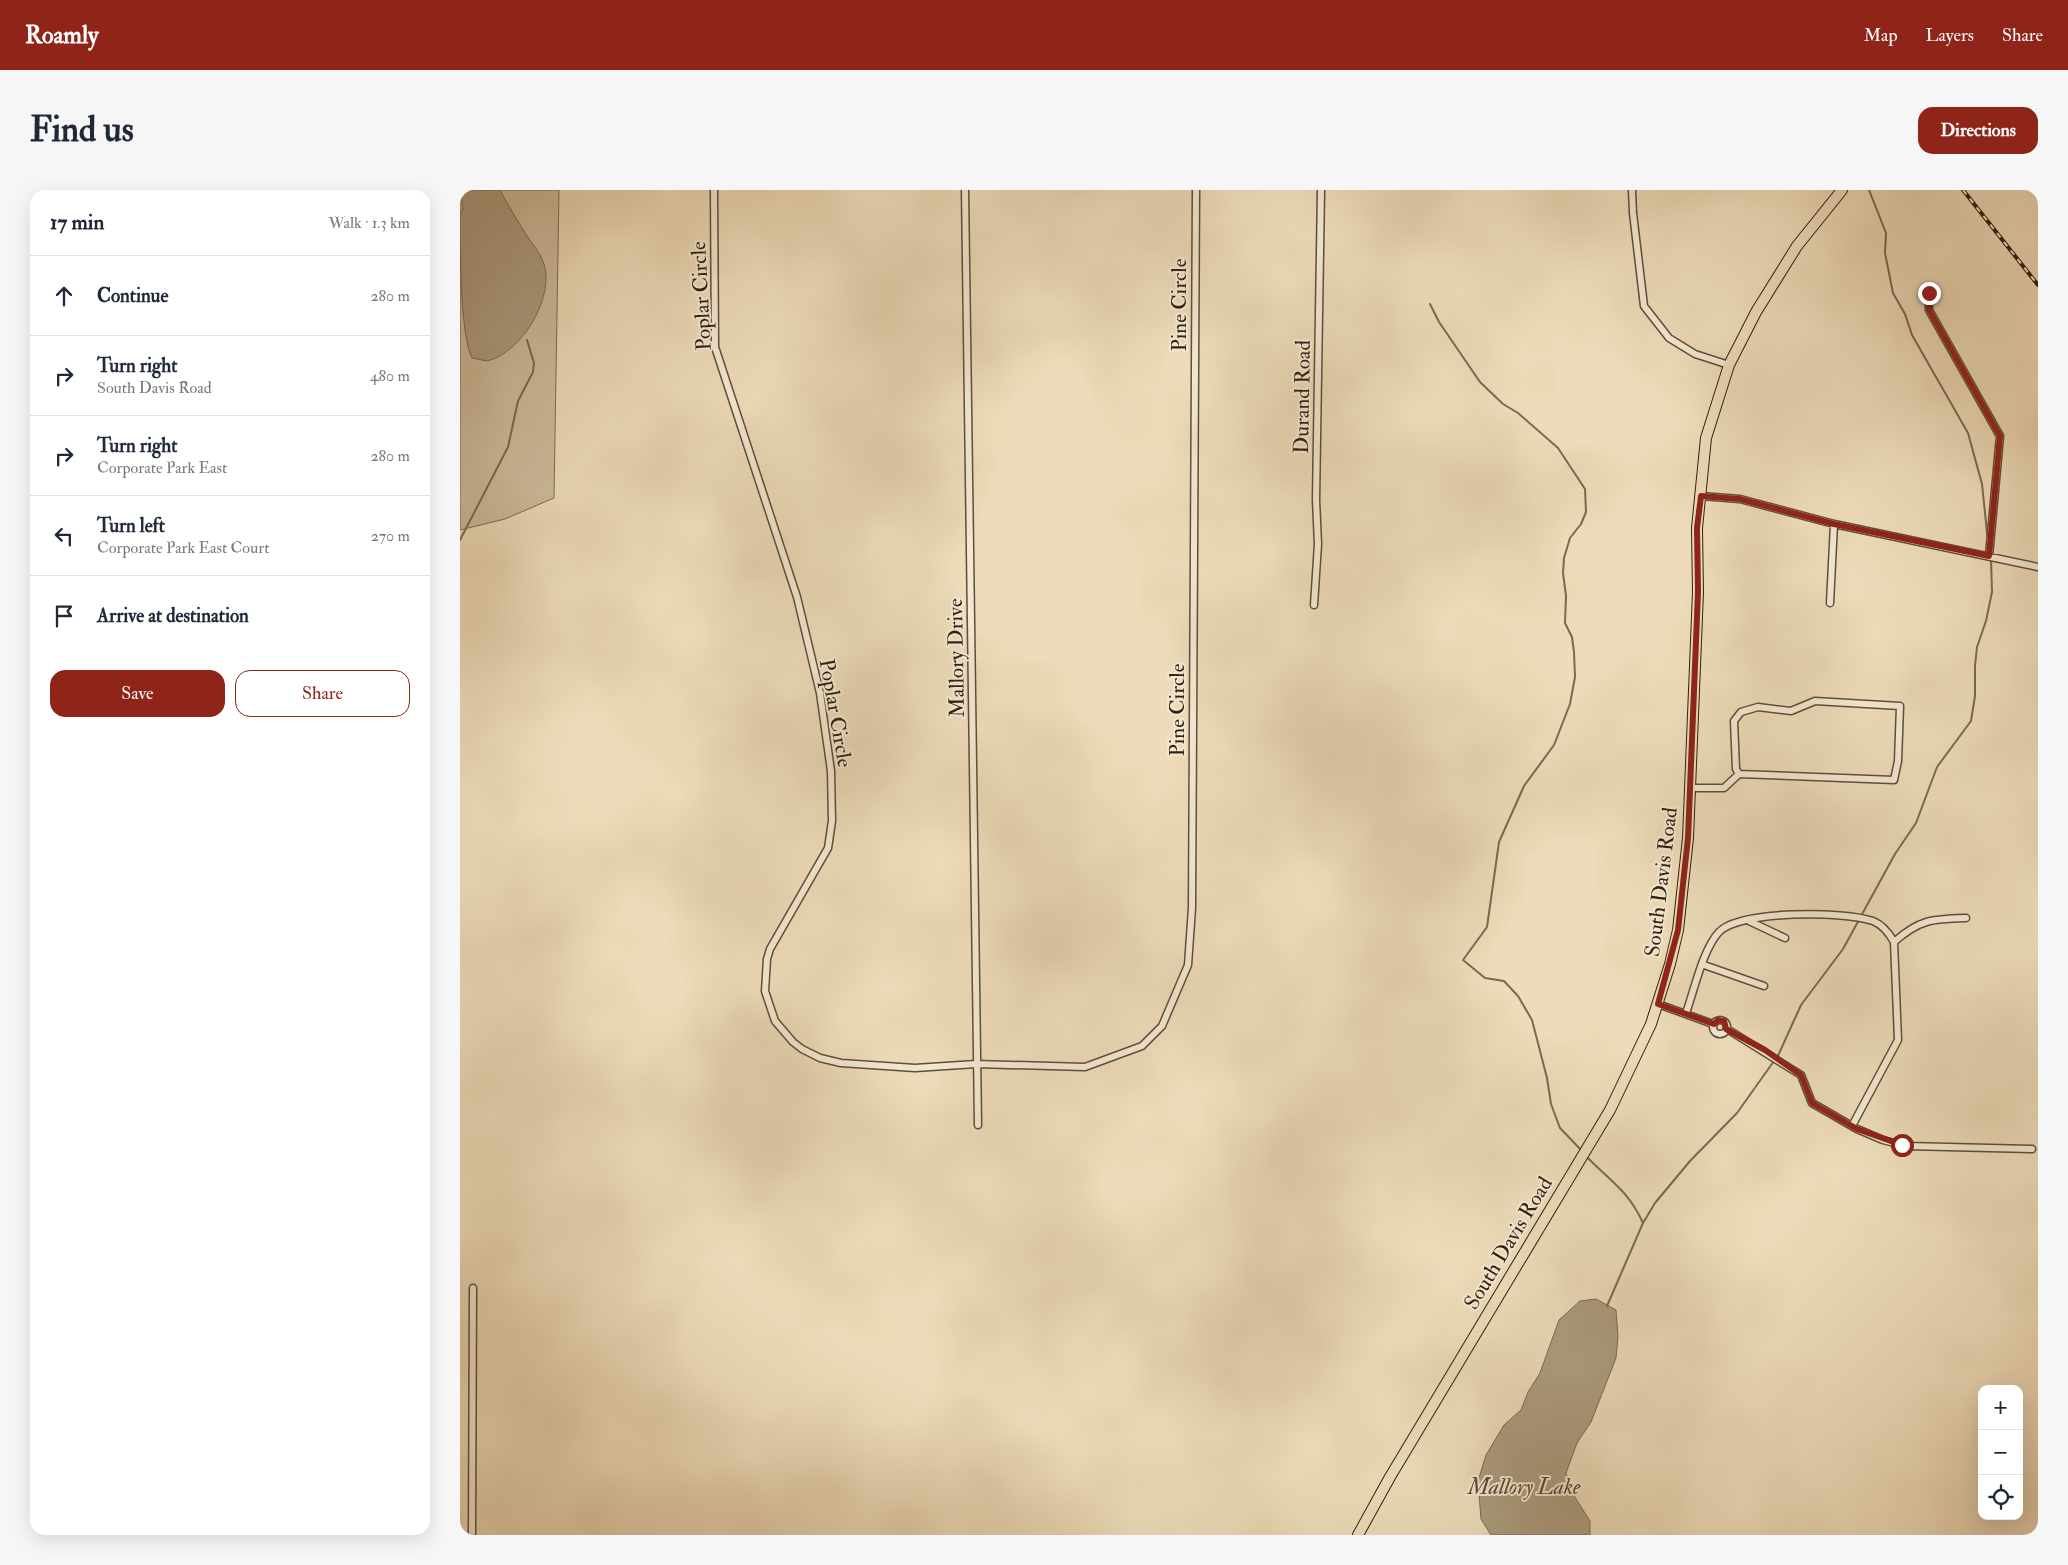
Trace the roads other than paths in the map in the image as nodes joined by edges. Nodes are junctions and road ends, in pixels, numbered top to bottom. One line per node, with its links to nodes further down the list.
1 (714, 190): 25 (street, Poplar Circle)
2 (966, 190): 25 (street, Mallory Drive)
3 (1196, 190): 25 (street, Pine Circle)
4 (1322, 190): 14 (street, Durand Road)
5 (1632, 190): 8 (street)
6 (1842, 190): 8 (main road, South Davis Road)
7 (1929, 293): 11 (street)
8 (1729, 365): 9 (main road, South Davis Road)
9 (1701, 496): 10 (street); 16 (main road, South Davis Road)
10 (1834, 524): 11 (street); 13 (street)
11 (1989, 556): 12 (street)
12 (2038, 566)
13 (1830, 604)
14 (1314, 605)
15 (1739, 774): 15 (street); 16 (street)
16 (1690, 788): 23 (main road, South Davis Road)
17 (1966, 918): 20 (street)
18 (1749, 921): 19 (street); 20 (street); 21 (street)
19 (1785, 938)
20 (1894, 942): 27 (street)
21 (1704, 965): 22 (street); 24 (street)
22 (1764, 986)
23 (1658, 1004): 24 (street); 31 (main road, South Davis Road)
24 (1686, 1014): 27 (street)
25 (976, 1064): 26 (street, Mallory Drive)
26 (978, 1125)
27 (1852, 1126): 28 (street)
28 (2032, 1149)
29 (473, 1288): 30 (street)
30 (472, 1535)
31 (1358, 1535)

